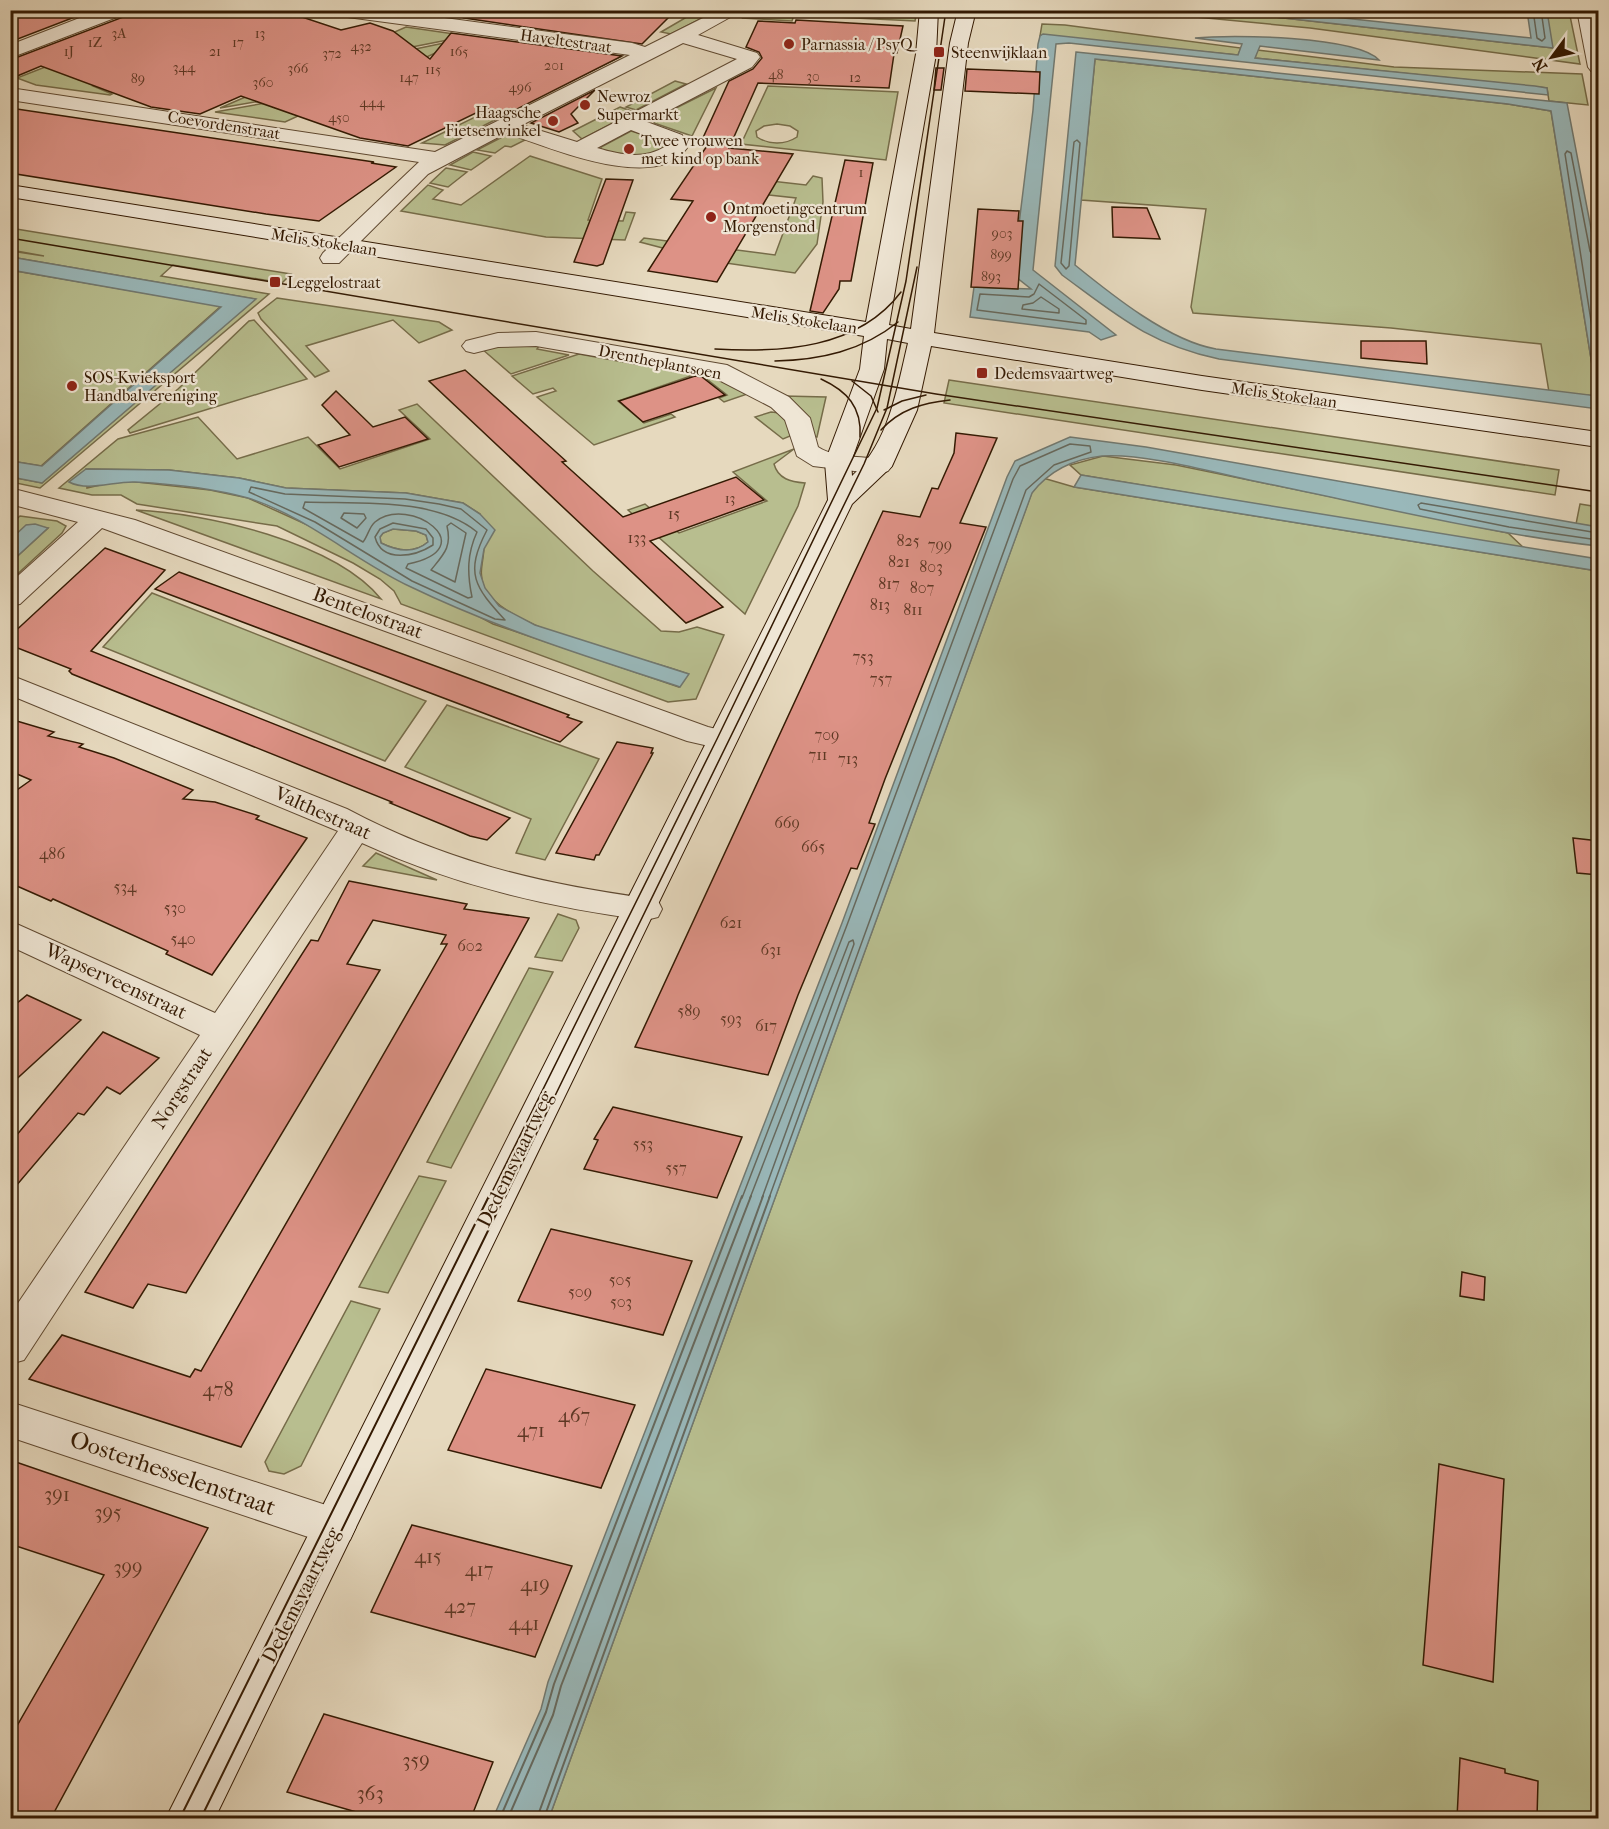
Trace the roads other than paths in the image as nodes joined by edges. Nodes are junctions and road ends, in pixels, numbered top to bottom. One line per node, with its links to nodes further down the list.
1 (118, 10): 8 (street)
2 (340, 10): 9 (street, Haveltestraat)
3 (734, 10): 7 (street)
4 (929, 10): 19 (street)
5 (967, 10): 21 (street, Dedemsvaartweg)
6 (1586, 10): 10 (street)
7 (684, 37): 9 (street); 12 (street)
8 (10, 52)
9 (648, 55): 13 (street)
10 (1599, 67)
11 (10, 94): 15 (street, Coevordenstraat)
12 (630, 123): 14 (street); 14 (street)
13 (506, 126): 14 (street); 15 (street)
14 (579, 149)
15 (438, 159): 18 (street)
16 (10, 191): 18 (street, Melis Stokelaan)
17 (10, 206): 18 (street, Melis Stokelaan)
18 (338, 252): 19 (street, Melis Stokelaan)
19 (877, 340): 21 (street, Melis Stokelaan); 24 (street)
20 (474, 346): 24 (street, Drentheplantsoen)
21 (920, 346): 22 (street, Melis Stokelaan); 23 (street, Melis Stokelaan); 25 (street, Dedemsvaartweg)
22 (1599, 440)
23 (1599, 453)
24 (838, 462): 25 (street, Drentheplantsoen); 26 (street)
25 (879, 466): 26 (street, Dedemsvaartweg)
26 (841, 500): 31 (street, Dedemsvaartweg)
27 (14, 501): 28 (street, Bentelostraat)
28 (97, 518): 29 (street); 31 (street, Bentelostraat)
29 (10, 598)
30 (10, 684): 32 (street, Valthestraat)
31 (722, 740): 33 (street, Dedemsvaartweg)
32 (356, 828): 33 (street, Valthestraat); 35 (street, Norgstraat)
33 (643, 908): 38 (street, Dedemsvaartweg)
34 (10, 932): 35 (street, Wapserveenstraat)
35 (221, 1029): 36 (street, Norgstraat)
36 (10, 1348)
37 (10, 1419): 38 (street, Oosterhesselenstraat)
38 (335, 1527): 39 (street, Dedemsvaartweg)
39 (190, 1818)

